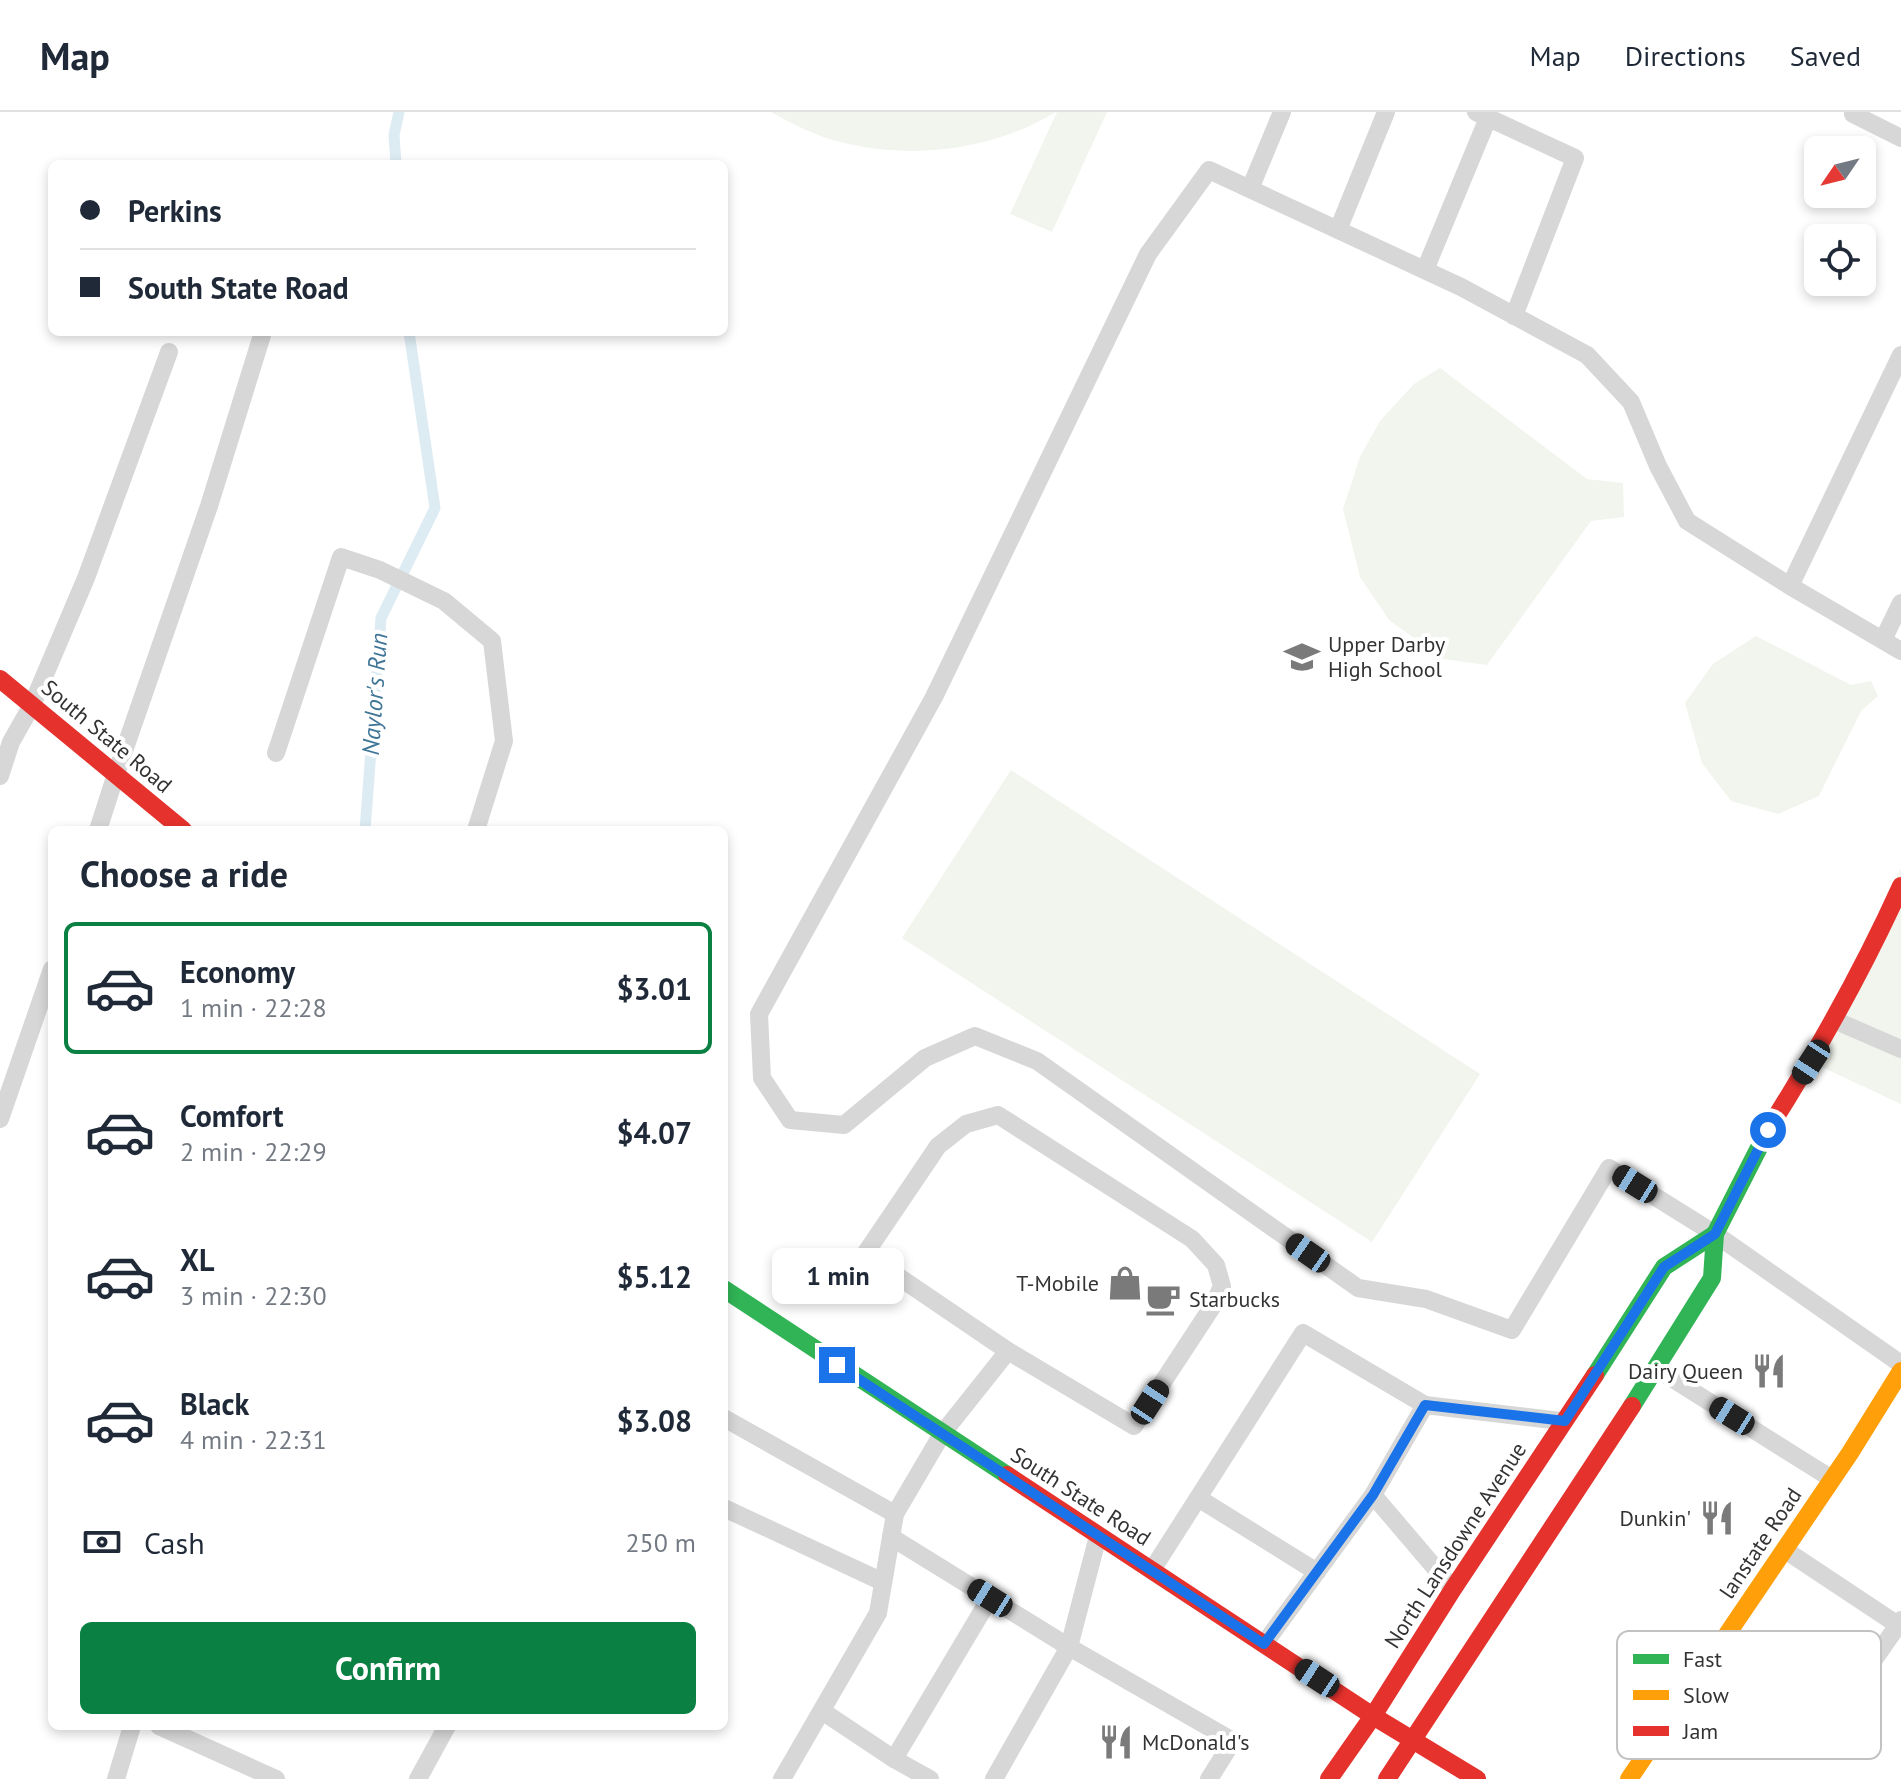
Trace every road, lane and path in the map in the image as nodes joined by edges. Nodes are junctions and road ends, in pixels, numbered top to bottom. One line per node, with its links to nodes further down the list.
1 (1282, 112): 6 (lane)
2 (1386, 112): 7 (lane)
3 (1854, 112): 5 (lane)
4 (1482, 115): 8 (lane); 9 (lane)
5 (1899, 131)
6 (1250, 189): 7 (lane); 30 (lane)
7 (1338, 230): 8 (lane)
8 (1425, 270): 9 (lane)
9 (1514, 316): 13 (lane)
10 (262, 336): 20 (lane)
11 (169, 352): 18 (lane)
12 (1901, 355): 13 (lane)
13 (1790, 586): 15 (lane)
14 (1901, 603): 15 (lane)
15 (1883, 640): 16 (lane)
16 (1901, 651)
17 (0, 679): 18 (main road, South State Road)
18 (32, 705): 20 (main road, South State Road); 21 (lane)
19 (276, 753): 24 (lane)
20 (116, 774): 22 (lane); 23 (main road, South State Road)
21 (0, 776)
22 (99, 826)
23 (178, 826)
24 (477, 826)
25 (1901, 886): 27 (main road)
26 (48, 981): 29 (lane)
27 (1833, 1020): 28 (lane); 30 (main road)
28 (1901, 1049)
29 (0, 1119)
30 (1715, 1234): 33 (lane); 34 (main road); 38 (main road, North Lansdowne Avenue)
31 (728, 1298): 39 (main road, South State Road)
32 (1008, 1351): 32 (lane); 39 (lane)
33 (1901, 1364)
34 (1657, 1369): 40 (lane); 63 (main road)
35 (1901, 1371): 40 (main road, lanstate Road)
36 (1425, 1405): 38 (lane); 41 (lane); 42 (lane)
37 (728, 1420): 44 (lane)
38 (1565, 1421): 51 (main road, North Lansdowne Avenue)
39 (942, 1434): 44 (lane); 45 (main road, South State Road)
40 (1832, 1479): 47 (main road, lanstate Road)
41 (1373, 1495): 49 (lane); 51 (lane)
42 (1198, 1498): 48 (lane); 49 (lane)
43 (728, 1510): 50 (lane)
44 (895, 1514): 46 (lane)
45 (1098, 1536): 48 (main road, South State Road); 56 (lane)
46 (891, 1537): 50 (lane); 52 (lane)
47 (1785, 1550): 53 (lane); 54 (main road, lanstate Road)
48 (1152, 1570): 55 (main road, South State Road)
49 (1317, 1572): 55 (lane)
50 (883, 1582): 58 (lane)
51 (1453, 1589): 59 (main road, North Lansdowne Avenue)
52 (990, 1598): 56 (lane); 64 (lane)
53 (1899, 1623): 57 (lane)
54 (1730, 1631)
55 (1264, 1644): 59 (main road, South State Road)
56 (1069, 1647): 71 (lane); 72 (lane)
57 (1881, 1649)
58 (822, 1711): 64 (lane); 69 (lane)
59 (1373, 1716): 63 (main road, South State Road); 73 (main road, North Lansdowne Avenue)
60 (131, 1730): 66 (lane)
61 (168, 1730): 67 (lane)
62 (445, 1730): 68 (lane)
63 (1413, 1742): 74 (main road); 75 (main road, South State Road)
64 (894, 1759): 70 (lane)
65 (1643, 1759): 76 (main road, lanstate Road)
66 (116, 1779)
67 (276, 1779)
68 (418, 1779)
69 (782, 1779)
70 (930, 1779)
71 (994, 1779)
72 (1209, 1779)
73 (1329, 1779)
74 (1387, 1779)
75 (1477, 1779)
76 (1629, 1779)

